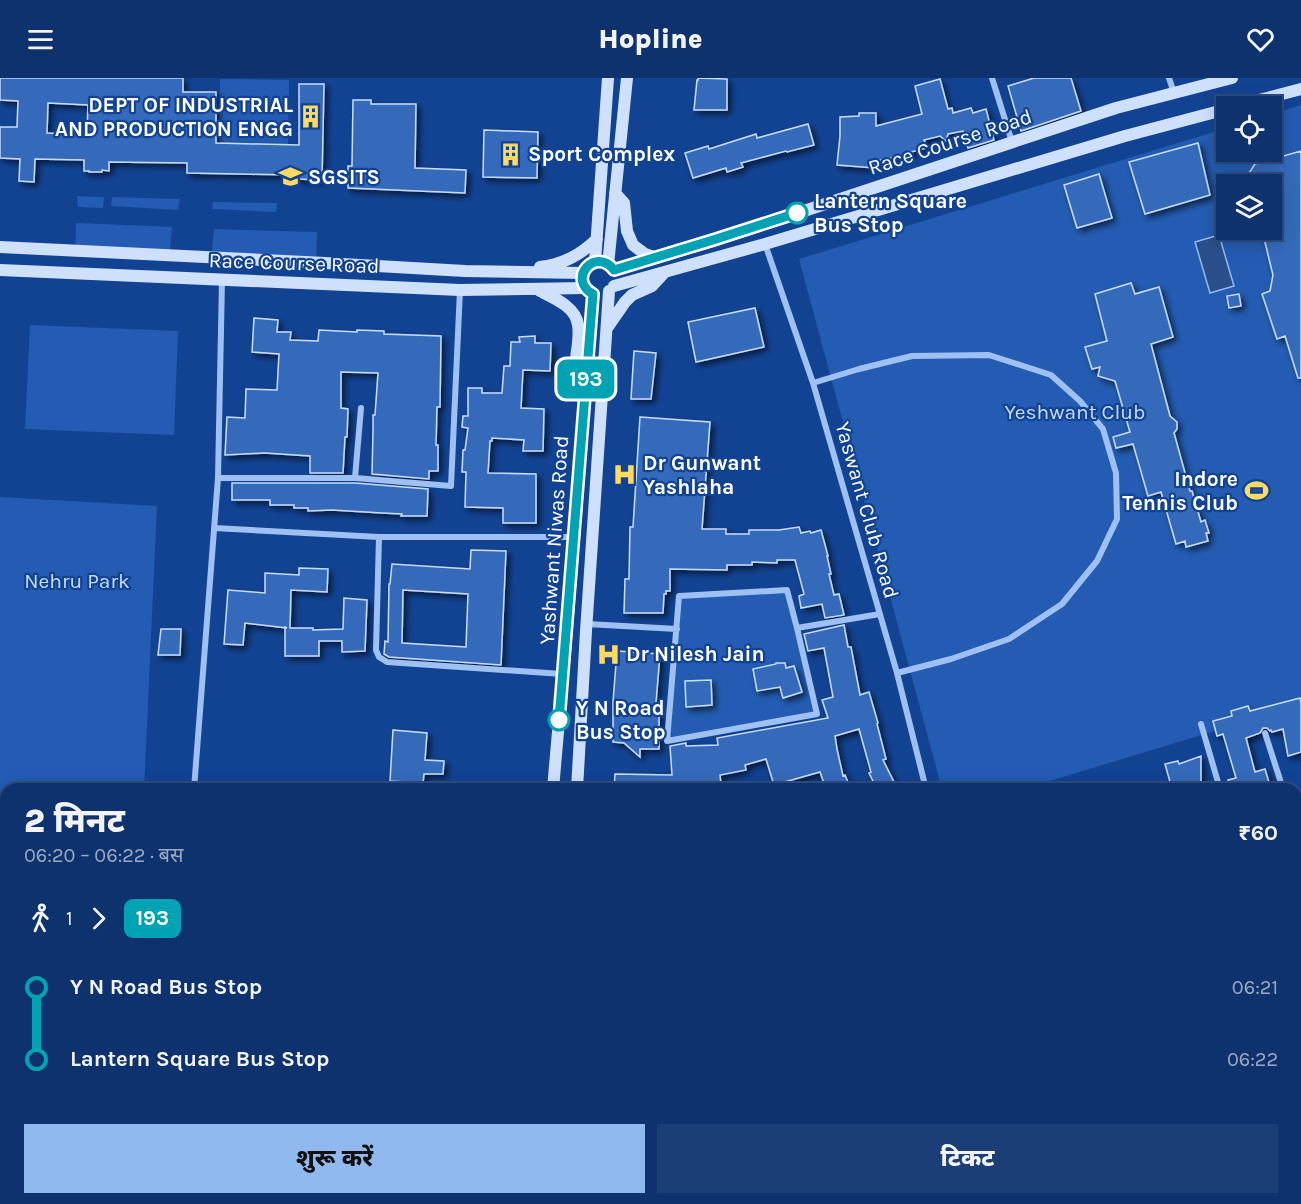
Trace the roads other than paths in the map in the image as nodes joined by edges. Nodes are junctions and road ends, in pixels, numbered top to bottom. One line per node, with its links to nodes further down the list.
1 (608, 78): 12 (main road)
2 (627, 78): 11 (main road)
3 (992, 78): 10 (street)
4 (1169, 78): 7 (street)
5 (1232, 78): 7 (main road, Race Course Road)
6 (1301, 89): 8 (main road)
7 (1174, 93): 10 (main road, Race Course Road)
8 (1274, 96)
9 (1216, 112): 13 (main road, Race Course Road)
10 (1012, 142): 15 (main road, Race Course Road)
11 (615, 193): 15 (main road); 17 (main road)
12 (597, 239): 16 (main road); 19 (main road)
13 (765, 244): 20 (main road, Race Course Road); 29 (street, Yaswant Club Road)
14 (0, 247): 19 (main road, Race Course Road)
15 (657, 258): 17 (main road, Race Course Road)
16 (595, 262): 17 (main road); 21 (main road)
17 (611, 267): 24 (main road)
18 (0, 270): 22 (main road, Race Course Road)
19 (525, 272): 21 (main road, Race Course Road)
20 (665, 272): 24 (main road, Race Course Road); 27 (main road)
21 (583, 273): 26 (main road)
22 (222, 279): 25 (main road, Race Course Road); 31 (street)
23 (534, 289): 25 (main road, Race Course Road); 26 (main road, Race Course Road); 28 (main road)
24 (611, 289): 26 (main road); 27 (main road, Yashwant Niwas Road)
25 (460, 290): 32 (street)
26 (589, 291): 28 (main road, Yashwant Niwas Road)
27 (607, 328): 37 (main road, Yashwant Niwas Road)
28 (587, 371): 35 (main road, Yashwant Niwas Road)
29 (813, 383): 36 (street, Yaswant Club Road); 40 (street)
30 (361, 408): 32 (street)
31 (218, 477): 32 (street); 33 (street)
32 (355, 478)
33 (214, 528): 34 (street); 44 (street)
34 (379, 537): 35 (street); 41 (street)
35 (574, 537): 41 (main road, Yashwant Niwas Road)
36 (880, 614): 39 (street); 40 (street, Yaswant Club Road)
37 (587, 624): 38 (street); 46 (main road, Yashwant Niwas Road)
38 (677, 628): 39 (street); 39 (street)
39 (797, 628)
40 (897, 673): 47 (street, Yaswant Club Road)
41 (563, 675): 45 (main road, Yashwant Niwas Road)
42 (1201, 724): 48 (street)
43 (1265, 733): 49 (street)
44 (194, 783)
45 (554, 783)
46 (577, 783)
47 (924, 783)
48 (1218, 783)
49 (1281, 783)

